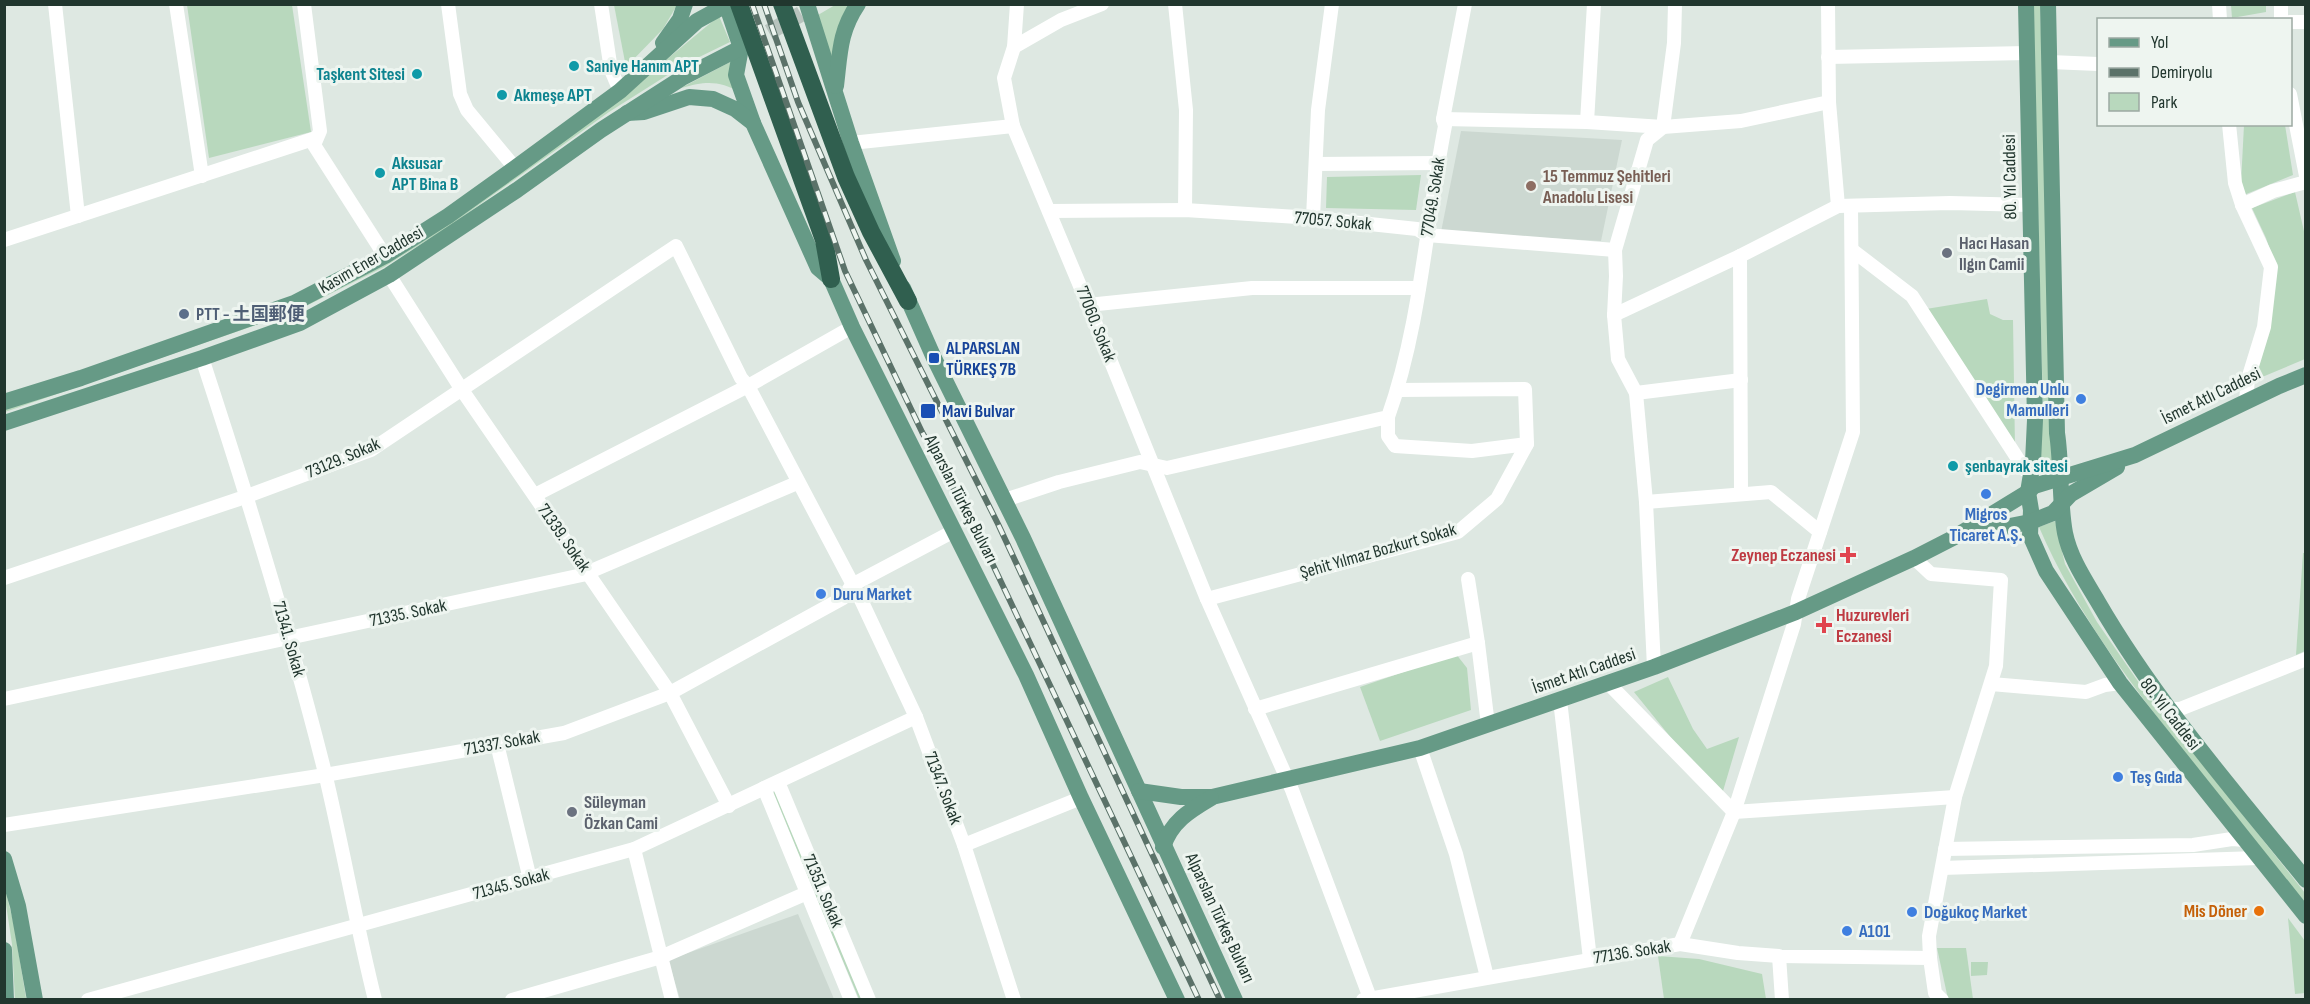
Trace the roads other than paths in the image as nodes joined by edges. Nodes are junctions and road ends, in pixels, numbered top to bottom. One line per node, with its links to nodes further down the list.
1 (55, 4): 51 (street)
2 (176, 4): 44 (street)
3 (304, 4): 38 (street)
4 (448, 4): 42 (street)
5 (601, 4): 27 (street)
6 (685, 4): 27 (main road)
7 (782, 4): 63 (highway, Alparslan Türkeş Bulvarı)
8 (858, 4): 28 (main road)
9 (1017, 4): 22 (street, 77060. Sokak)
10 (1102, 4): 22 (street)
11 (1175, 4): 49 (street)
12 (1332, 4): 41 (street)
13 (1465, 4): 32 (street, 77049. Sokak)
14 (1594, 4): 33 (street)
15 (1675, 4): 37 (street)
16 (1828, 4): 24 (street)
17 (2026, 4): 23 (main road, 80. Yıl Caddesi)
18 (2048, 4): 25 (main road)
19 (730, 5): 21 (main road); 27 (main road); 61 (highway, Alparslan Türkeş Bulvarı)
20 (809, 8): 28 (main road, Alparslan Türkeş Bulvarı)
21 (745, 46): 31 (main road, Kasım Ener Caddesi); 34 (main road)
22 (1014, 47): 35 (street, 77060. Sokak)
23 (2027, 52): 24 (street); 46 (main road, 80. Yıl Caddesi)
24 (1828, 57): 29 (street)
25 (2050, 62): 26 (street); 82 (main road)
26 (2097, 64)
27 (620, 91): 42 (main road, Kasım Ener Caddesi)
28 (836, 93): 39 (main road, Alparslan Türkeş Bulvarı)
29 (1829, 102): 37 (street); 48 (street)
30 (2292, 104): 43 (street)
31 (627, 113): 34 (main road); 60 (main road, Kasım Ener Caddesi)
32 (1443, 119): 33 (street); 40 (street, 77049. Sokak)
33 (1587, 122): 37 (street)
34 (753, 123): 61 (main road)
35 (1013, 126): 39 (street); 50 (street, 77060. Sokak)
36 (2229, 126): 47 (street)
37 (1663, 127): 56 (street)
38 (316, 138): 44 (street); 58 (street)
39 (851, 143): 63 (main road, Alparslan Türkeş Bulvarı)
40 (1438, 163): 41 (street); 53 (street, 77049. Sokak)
41 (1316, 164): 52 (street)
42 (515, 168): 58 (main road, Kasım Ener Caddesi)
43 (2305, 168)
44 (202, 176): 51 (street)
45 (2306, 182): 47 (street)
46 (2030, 205): 48 (street); 81 (main road, 80. Yıl Caddesi)
47 (2242, 205): 74 (street)
48 (1845, 206): 57 (street); 59 (street)
49 (1185, 210): 50 (street, 77057. Sokak); 52 (street, 77057. Sokak)
50 (1049, 211): 64 (street, 77060. Sokak)
51 (78, 216): 54 (street)
52 (1313, 218): 53 (street, 77057. Sokak)
53 (1427, 235): 56 (street, 77057. Sokak); 62 (street, 77049. Sokak)
54 (4, 240)
55 (676, 246): 70 (street, 71347. Sokak); 71 (street, 73129. Sokak)
56 (1615, 250): 65 (street)
57 (1852, 250): 81 (street); 93 (street)
58 (385, 256): 75 (main road, Kasım Ener Caddesi)
59 (1740, 256): 65 (street); 69 (street)
60 (389, 275): 67 (main road, Kasım Ener Caddesi); 71 (street, 71339. Sokak)
61 (831, 279): 66 (main road, Alparslan Türkeş Bulvarı)
62 (1419, 288): 64 (street); 72 (street, 77049. Sokak)
63 (908, 301): 88 (main road, Alparslan Türkeş Bulvarı)
64 (1088, 305): 80 (street, 77060. Sokak)
65 (1614, 315): 73 (street)
66 (852, 327): 70 (street); 92 (main road, Alparslan Türkeş Bulvarı)
67 (202, 358): 77 (main road, Kasım Ener Caddesi); 87 (street, 71341. Sokak)
68 (2306, 375): 74 (main road, İsmet Atlı Caddesi)
69 (1741, 380): 73 (street); 85 (street)
70 (748, 386): 83 (street, 71347. Sokak); 86 (street)
71 (462, 390): 86 (street, 71339. Sokak); 87 (street, 73129. Sokak)
72 (1398, 390): 76 (street, 77049. Sokak); 78 (street)
73 (1636, 393): 89 (street)
74 (2246, 401): 79 (main road, İsmet Atlı Caddesi)
75 (4, 402)
76 (1388, 417): 78 (street); 80 (street)
77 (4, 423)
78 (1527, 444): 100 (street, Şehit Yılmaz Bozkurt Sokak)
79 (2135, 455): 82 (main road, İsmet Atlı Caddesi); 90 (main road, İsmet Atlı Caddesi)
80 (1153, 465): 88 (street); 100 (street, 77060. Sokak)
81 (2032, 472): 84 (main road, 80. Yıl Caddesi)
82 (2062, 478): 84 (main road, İsmet Atlı Caddesi); 90 (main road, 80. Yıl Caddesi)
83 (797, 483): 96 (street, 71335. Sokak); 99 (street, 71347. Sokak)
84 (2028, 492): 91 (main road, 80. Yıl Caddesi); 94 (main road, İsmet Atlı Caddesi)
85 (1741, 494): 89 (street); 93 (street)
86 (535, 495): 96 (street, 71339. Sokak)
87 (245, 496): 97 (street, 73129. Sokak); 102 (street, 71341. Sokak)
88 (1005, 500): 122 (main road, Alparslan Türkeş Bulvarı)
89 (1646, 502): 105 (street)
90 (2063, 502): 91 (main road, İsmet Atlı Caddesi); 113 (main road, 80. Yıl Caddesi)
91 (2030, 522): 94 (main road, İsmet Atlı Caddesi); 107 (main road, 80. Yıl Caddesi)
92 (954, 531): 99 (street, 71337. Sokak); 125 (main road, Alparslan Türkeş Bulvarı)
93 (1820, 532): 101 (street)
94 (1953, 538): 95 (main road, İsmet Atlı Caddesi)
95 (1914, 558): 101 (main road, İsmet Atlı Caddesi); 108 (street)
96 (589, 573): 102 (street, 71335. Sokak); 109 (street, 71339. Sokak)
97 (4, 578)
98 (1468, 579): 103 (street)
99 (852, 585): 109 (street, 71337. Sokak); 114 (street, 71347. Sokak)
100 (1207, 599): 112 (street, 77060. Sokak)
101 (1796, 612): 105 (main road, İsmet Atlı Caddesi); 127 (street)
102 (290, 638): 110 (street, 71335. Sokak); 118 (street, 71341. Sokak)
103 (1478, 643): 112 (street); 115 (street)
104 (2306, 659): 113 (street)
105 (1654, 667): 106 (main road, İsmet Atlı Caddesi)
106 (1608, 683): 111 (main road, İsmet Atlı Caddesi); 127 (street)
107 (2121, 683): 108 (street); 129 (main road, 80. Yıl Caddesi)
108 (1991, 684): 124 (street)
109 (670, 693): 116 (street, 71337. Sokak); 126 (street, 71339. Sokak)
110 (4, 699)
111 (1560, 700): 115 (main road, İsmet Atlı Caddesi); 147 (street)
112 (1255, 710): 119 (street, 77060. Sokak)
113 (2170, 710): 138 (main road, 80. Yıl Caddesi)
114 (916, 717): 120 (street, 71345. Sokak); 130 (street, 71347. Sokak)
115 (1488, 725): 117 (main road, İsmet Atlı Caddesi)
116 (497, 744): 118 (street, 71337. Sokak); 137 (street)
117 (1420, 748): 119 (main road, İsmet Atlı Caddesi); 148 (street)
118 (325, 775): 128 (street, 71337. Sokak); 141 (street, 71341. Sokak)
119 (1287, 781): 123 (main road, İsmet Atlı Caddesi); 161 (street, 77060. Sokak)
120 (778, 782): 121 (street, 71345. Sokak); 157 (street, 71351. Sokak)
121 (764, 789): 126 (street, 71345. Sokak); 139 (street, 71351. Sokak)
122 (1138, 791): 123 (main road); 131 (main road, Alparslan Türkeş Bulvarı)
123 (1212, 797): 131 (main road)
124 (1955, 797): 127 (street); 133 (street)
125 (1081, 798): 130 (street); 159 (main road, Alparslan Türkeş Bulvarı)
126 (729, 806): 132 (street, 71345. Sokak)
127 (1734, 812): 142 (street)
128 (4, 825)
129 (2245, 840): 133 (street); 134 (main road, 80. Yıl Caddesi)
130 (964, 844): 158 (street, 71347. Sokak)
131 (1163, 847): 160 (main road, Alparslan Türkeş Bulvarı)
132 (634, 849): 137 (street, 71345. Sokak); 145 (street)
133 (1945, 849): 136 (street)
134 (2258, 858): 136 (street); 140 (main road, 80. Yıl Caddesi)
135 (4, 859): 151 (main road)
136 (1942, 868): 146 (street)
137 (530, 879): 141 (street, 71345. Sokak)
138 (2306, 880)
139 (807, 893): 145 (street); 156 (street, 71351. Sokak)
140 (2306, 916)
141 (357, 925): 152 (street, 71345. Sokak); 153 (street, 71341. Sokak)
142 (1680, 944): 144 (street, 77136. Sokak); 147 (street, 77136. Sokak)
143 (4, 950): 150 (main road)
144 (1779, 956): 146 (street, 77136. Sokak); 162 (street)
145 (662, 957): 154 (street); 155 (street)
146 (1930, 958): 149 (street)
147 (1590, 959): 148 (street, 77136. Sokak)
148 (1487, 977): 161 (street, 77136. Sokak)
149 (1937, 997)
150 (6, 999)
151 (35, 999)
152 (88, 999)
153 (375, 999)
154 (512, 999)
155 (672, 999)
156 (851, 999)
157 (868, 999)
158 (1014, 999)
159 (1177, 999)
160 (1235, 999)
161 (1366, 999)
162 (1782, 999)

